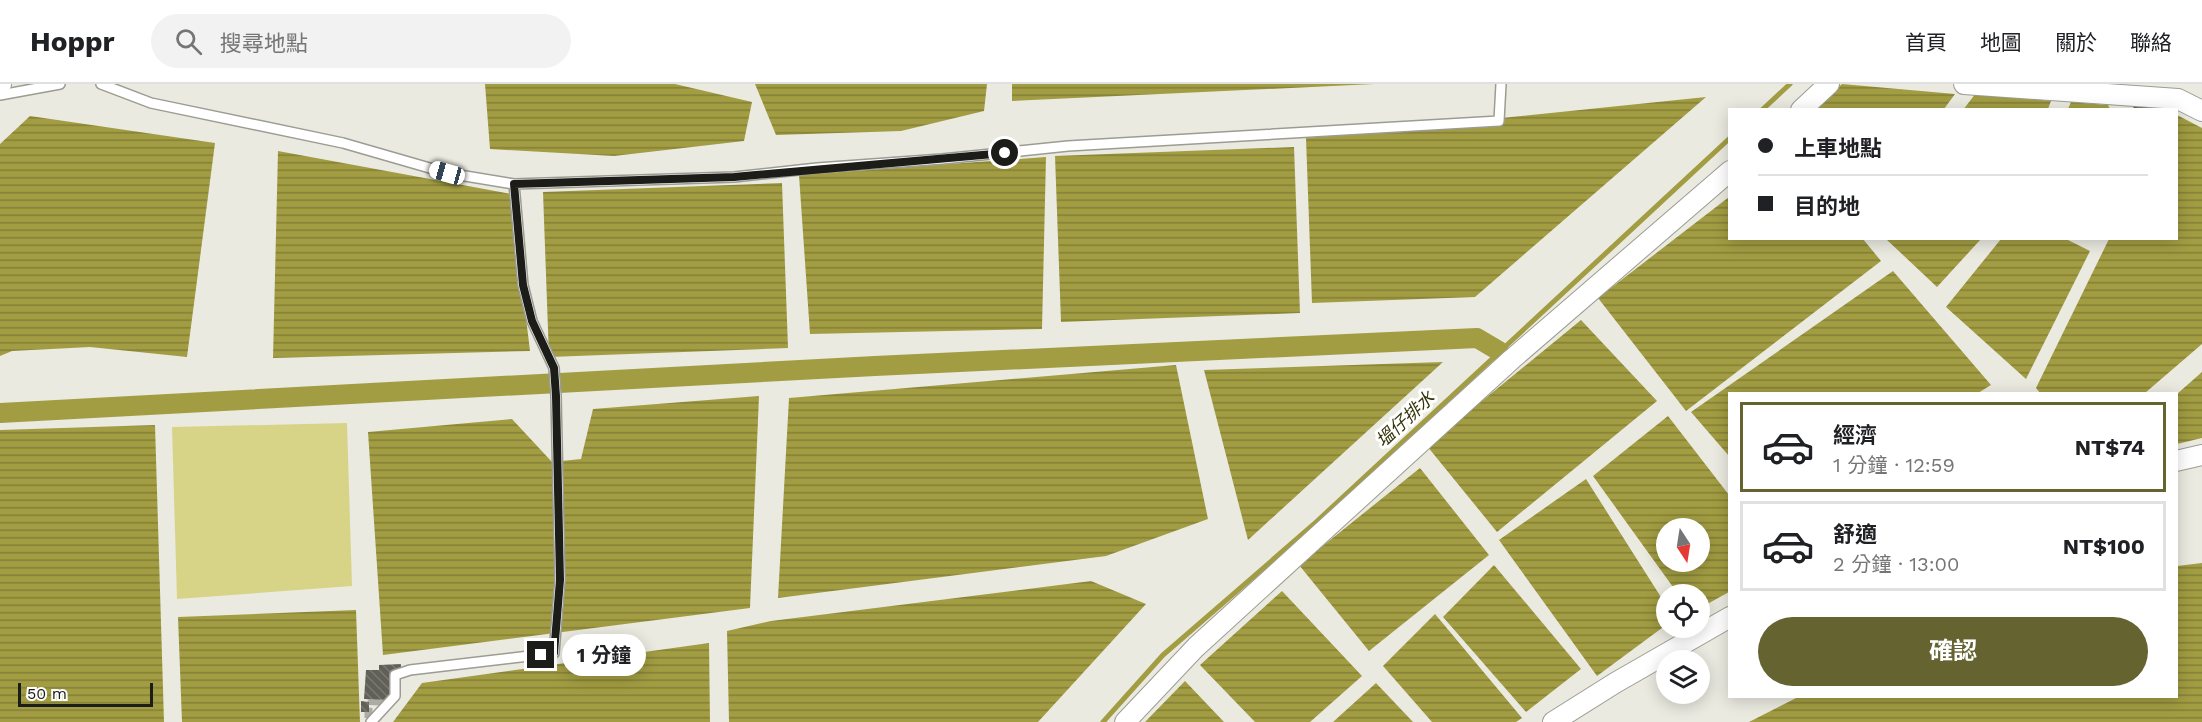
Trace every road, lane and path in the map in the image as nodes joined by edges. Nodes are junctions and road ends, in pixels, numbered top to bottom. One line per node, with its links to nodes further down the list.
1 (60, 84): 6 (lane)
2 (101, 84): 10 (lane)
3 (1501, 84): 10 (lane)
4 (1829, 84): 7 (street)
5 (1964, 84): 8 (street)
6 (0, 95)
7 (1803, 108)
8 (2202, 111)
9 (1728, 173): 15 (street)
10 (514, 184): 14 (lane)
11 (2202, 455): 12 (street)
12 (2178, 461)
13 (1728, 618): 16 (street)
14 (371, 722)
15 (1125, 722)
16 (1552, 722)

